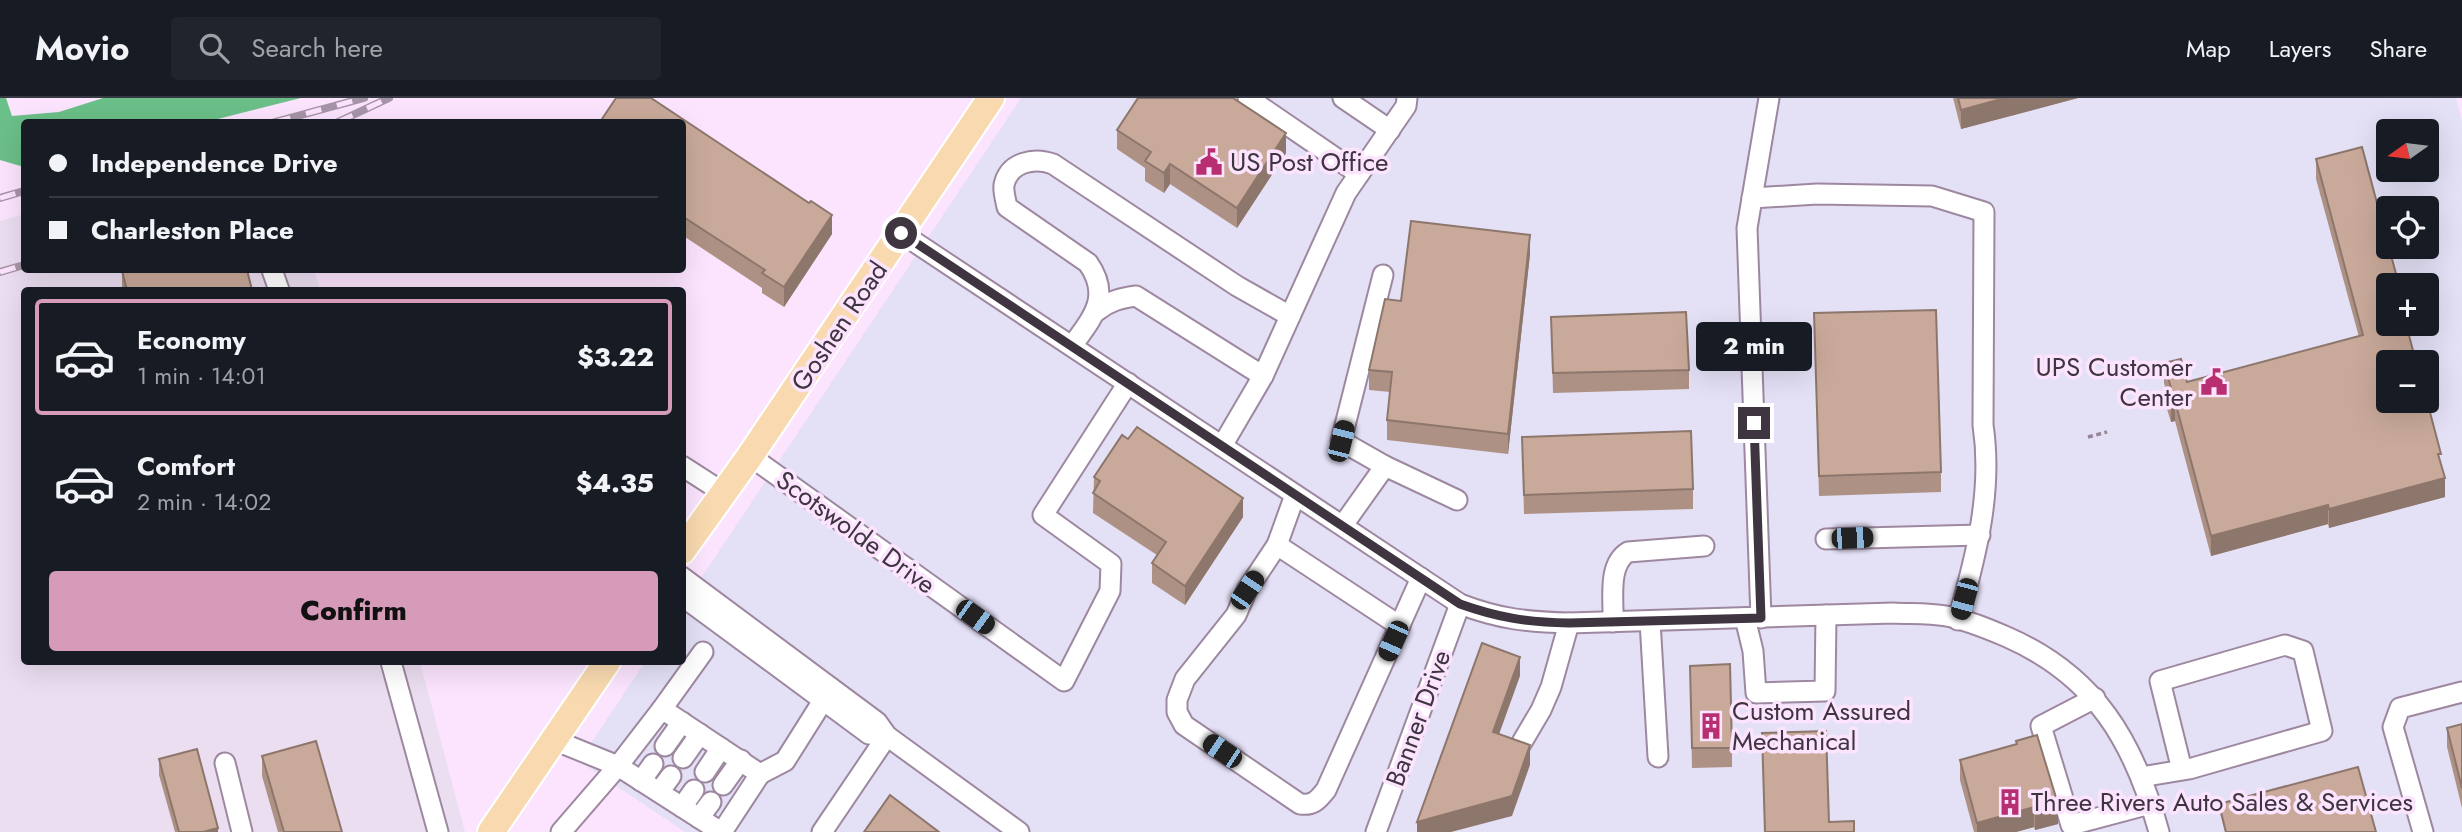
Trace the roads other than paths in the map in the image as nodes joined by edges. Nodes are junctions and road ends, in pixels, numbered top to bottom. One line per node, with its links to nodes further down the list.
1 (991, 98): 9 (main road, Goshen Road)
2 (1248, 98): 7 (street)
3 (1343, 98): 6 (street)
4 (1407, 98): 6 (street)
5 (1769, 98): 8 (street)
6 (1390, 130): 7 (street)
7 (1359, 174): 12 (street)
8 (1752, 198): 24 (street); 34 (street)
9 (901, 233): 13 (street); 17 (main road, Goshen Road)
10 (1384, 275): 18 (street)
11 (1097, 311): 12 (street); 13 (street); 14 (street)
12 (1290, 316): 14 (street)
13 (1072, 346): 15 (street)
14 (1262, 376): 16 (street)
15 (1128, 383): 16 (street); 17 (street, Scotswolde Drive)
16 (1222, 446): 21 (street)
17 (750, 456): 20 (main road, Goshen Road)
18 (1385, 466): 22 (street); 23 (street)
19 (686, 469): 20 (street)
20 (724, 493): 26 (main road, Goshen Road)
21 (1295, 495): 23 (street); 27 (street)
22 (1457, 500)
23 (1343, 525): 29 (street)
24 (1980, 535): 25 (street); 35 (street)
25 (1826, 539)
26 (686, 545)
27 (1277, 545): 39 (street); 39 (street)
28 (1704, 546): 37 (street)
29 (1421, 578): 32 (street); 39 (street)
30 (686, 579): 44 (street)
31 (686, 599): 44 (street)
32 (1460, 604): 38 (street); 80 (street, Banner Drive)
33 (1826, 615): 34 (street); 34 (street); 35 (street)
34 (1753, 618): 36 (street)
35 (1958, 620): 45 (street)
36 (1650, 621): 37 (street); 56 (street)
37 (1613, 622): 38 (street)
38 (1569, 623): 55 (street)
39 (1399, 626)
40 (703, 652): 46 (street)
41 (392, 665): 74 (street)
42 (605, 665): 50 (main road)
43 (2462, 692): 82 (street)
44 (826, 695): 49 (street); 64 (street)
45 (2095, 698): 51 (street); 66 (street)
46 (662, 709): 47 (street); 61 (street)
47 (682, 722): 48 (street); 52 (street)
48 (700, 734): 54 (street); 57 (street)
49 (887, 736): 78 (street); 79 (street)
50 (554, 740): 61 (street); 75 (main road)
51 (2045, 740): 53 (street); 71 (street)
52 (665, 746)
53 (2022, 747)
54 (722, 748): 58 (street); 63 (street)
55 (1518, 748)
56 (1658, 757)
57 (683, 758)
58 (741, 760): 64 (street); 68 (street)
59 (225, 763): 73 (street)
60 (653, 764): 67 (street)
61 (618, 766): 67 (street); 76 (street)
62 (2182, 770): 62 (street); 66 (street)
63 (705, 772)
64 (760, 774): 77 (street)
65 (671, 776): 70 (street)
66 (2141, 777): 71 (street)
67 (641, 781): 70 (street)
68 (723, 785)
69 (694, 790): 72 (street)
70 (659, 792): 72 (street)
71 (2150, 804): 81 (street)
72 (697, 809): 77 (street)
73 (242, 832)
74 (438, 832)
75 (491, 832)
76 (561, 832)
77 (721, 832)
78 (822, 832)
79 (1019, 832)
80 (1376, 832)
81 (2159, 832)
82 (2423, 832)

